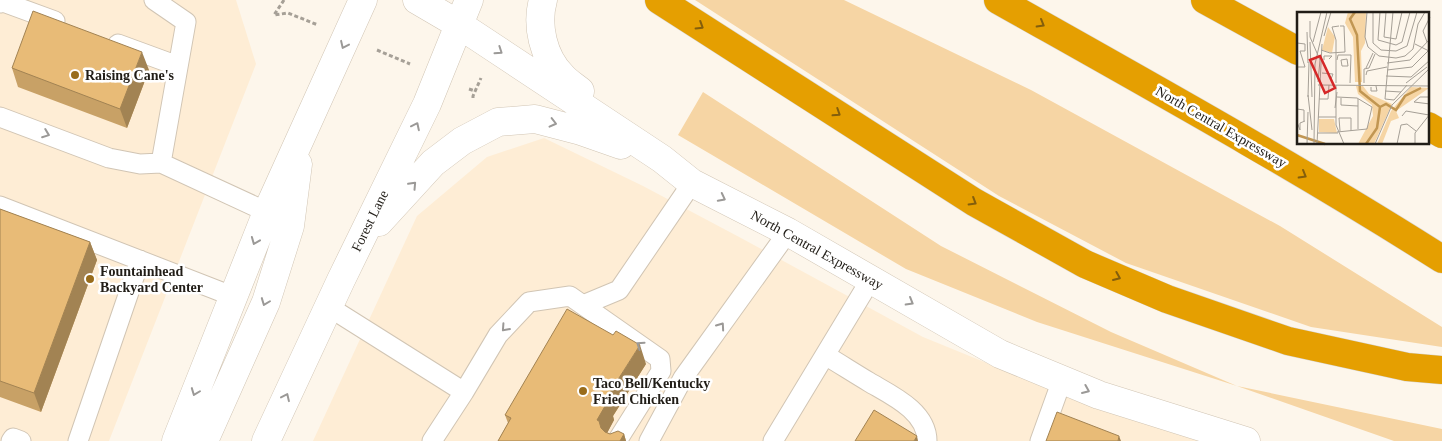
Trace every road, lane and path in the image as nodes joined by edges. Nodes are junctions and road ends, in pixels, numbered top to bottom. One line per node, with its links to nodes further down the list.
1 (154, 0): 14 (lane)
2 (363, 0): 19 (main road, one-way to 19)
3 (417, 0): 9 (main road, North Central Expressway)
4 (543, 0): 20 (main road)
5 (658, 0): 35 (highway, one-way to 35)
6 (998, 0): 26 (highway, North Central Expressway, one-way to 26)
7 (1205, 0): 13 (highway)
8 (0, 3): 10 (lane)
9 (464, 12): 12 (main road, North Central Expressway); 28 (main road, Forest Lane, one-way to 9)
10 (68, 25)
11 (104, 39): 14 (lane)
12 (494, 48): 17 (path); 20 (main road, North Central Expressway, one-way to 20)
13 (1297, 50)
14 (178, 66): 21 (lane)
15 (0, 117): 21 (lane, one-way to 21)
16 (1430, 127): 18 (highway)
17 (486, 128): 20 (main road, one-way to 20); 28 (main road, one-way to 17)
18 (1442, 134)
19 (302, 135): 24 (main road); 43 (main road, one-way to 43)
20 (662, 160): 22 (main road, North Central Expressway)
21 (161, 163): 24 (lane)
22 (692, 183): 25 (main road, North Central Expressway, one-way to 25); 31 (lane)
23 (0, 206): 27 (lane)
24 (267, 212): 30 (main road, one-way to 30)
25 (788, 232): 29 (main road, North Central Expressway); 33 (lane, one-way to 25)
26 (1442, 259)
27 (140, 260): 30 (lane); 41 (lane)
28 (341, 280): 32 (main road, Forest Lane)
29 (871, 280): 34 (lane); 37 (main road, North Central Expressway, one-way to 37)
30 (232, 296): 42 (main road, one-way to 42)
31 (583, 305): 36 (lane, one-way to 31); 38 (lane, one-way to 38)
32 (329, 307): 38 (lane); 44 (main road, Forest Lane, one-way to 32)
33 (702, 353): 36 (lane); 47 (lane)
34 (825, 355): 48 (lane); 49 (lane)
35 (1442, 370)
36 (661, 371): 46 (lane)
37 (1062, 380): 50 (lane); 51 (main road, North Central Expressway, one-way to 51)
38 (464, 392): 45 (lane)
39 (11, 441): 40 (lane)
40 (21, 441)
41 (78, 441)
42 (176, 441)
43 (204, 441)
44 (266, 441)
45 (432, 441)
46 (618, 441)
47 (649, 441)
48 (773, 441)
49 (927, 441)
50 (1040, 441)
51 (1246, 441)

